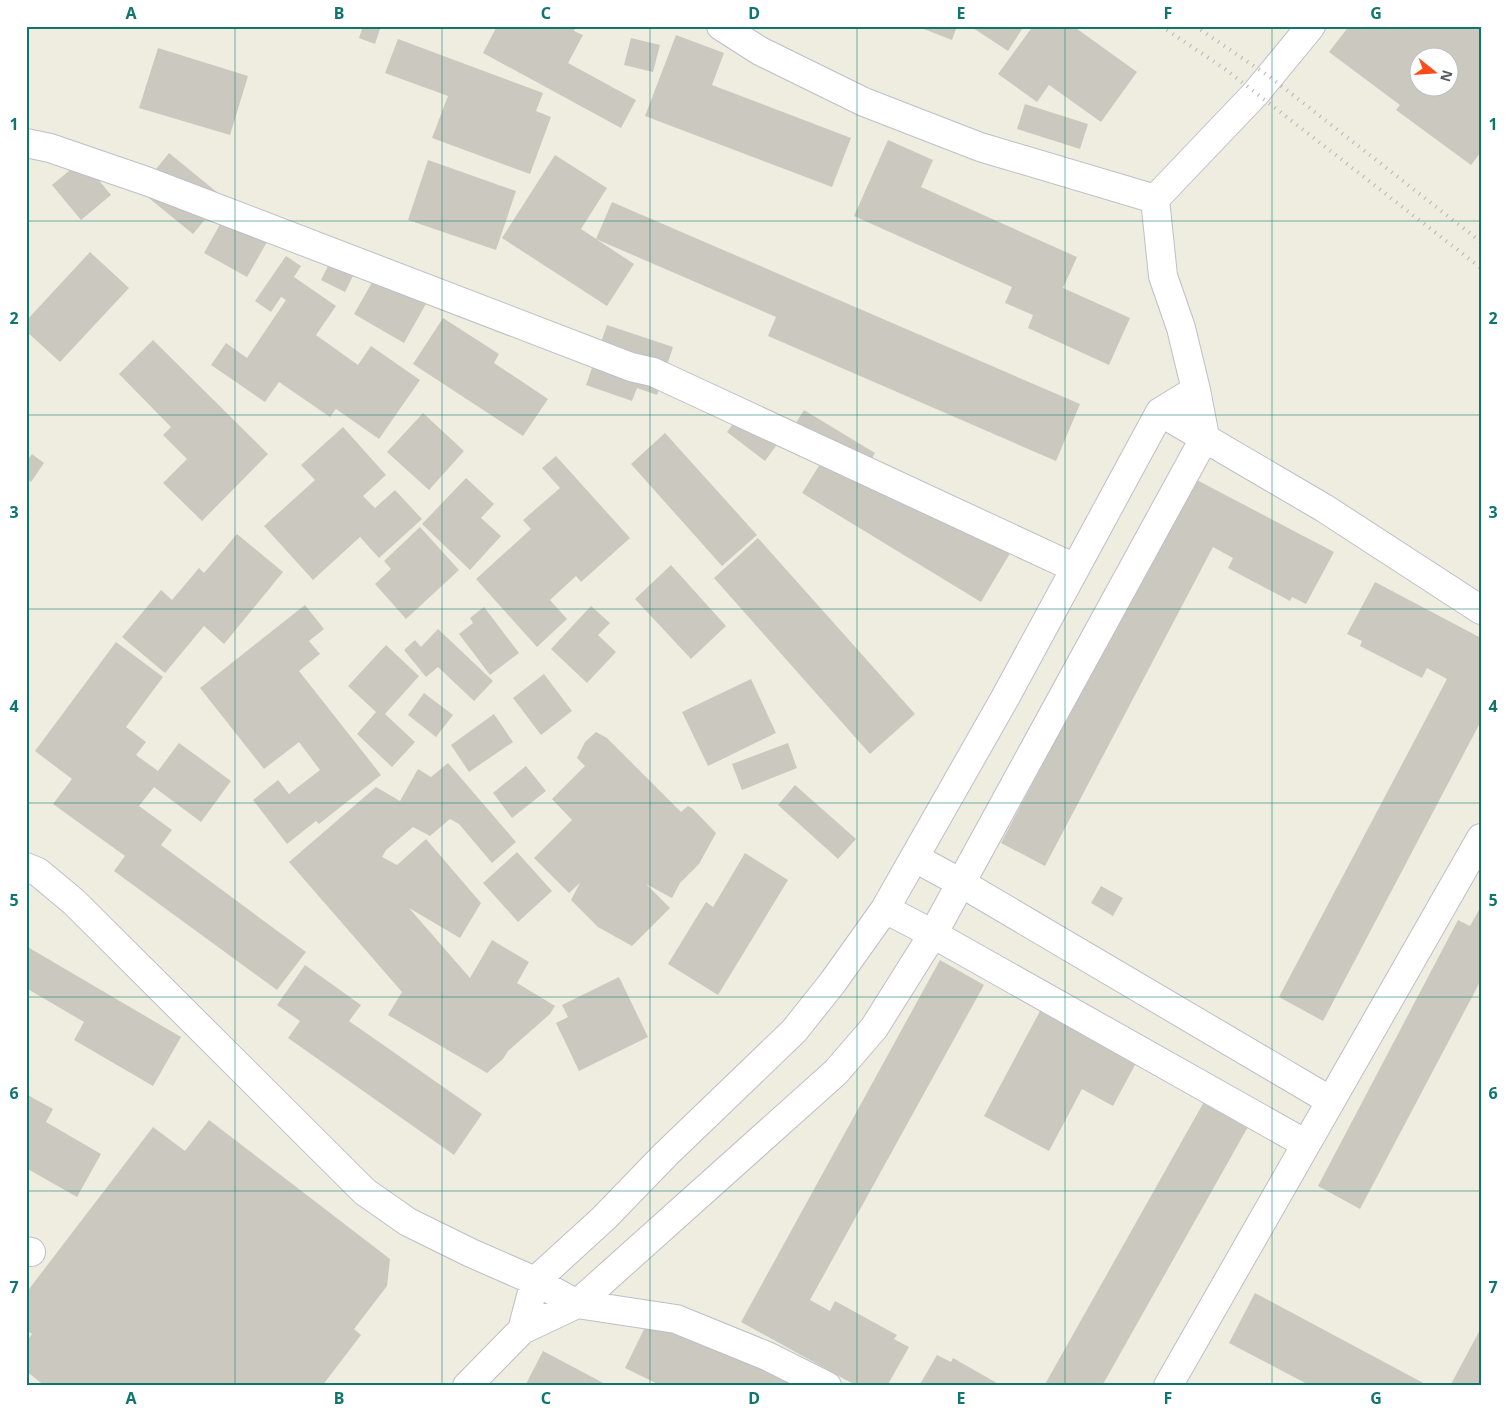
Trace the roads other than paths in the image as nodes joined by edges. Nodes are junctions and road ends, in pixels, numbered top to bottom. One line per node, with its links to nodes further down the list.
1 (721, 26): 4 (street)
2 (1311, 26): 4 (street)
3 (26, 144): 8 (street)
4 (1154, 199): 5 (street)
5 (1196, 390): 6 (street); 7 (street)
6 (1160, 412): 7 (street); 8 (street)
7 (1205, 437): 9 (street); 13 (street)
8 (1076, 568): 11 (street)
9 (1481, 610)
10 (1481, 838): 16 (street)
11 (915, 858): 13 (street); 14 (street)
12 (26, 867): 18 (street)
13 (961, 883): 15 (street); 16 (street)
14 (885, 909): 15 (street); 18 (street)
15 (933, 934): 17 (street); 19 (street)
16 (1331, 1101): 17 (street)
17 (1306, 1144): 23 (street)
18 (535, 1281): 19 (street); 20 (street)
19 (577, 1304): 20 (street); 22 (street)
20 (522, 1330): 21 (street)
21 (467, 1386)
22 (827, 1386)
23 (1168, 1386)

